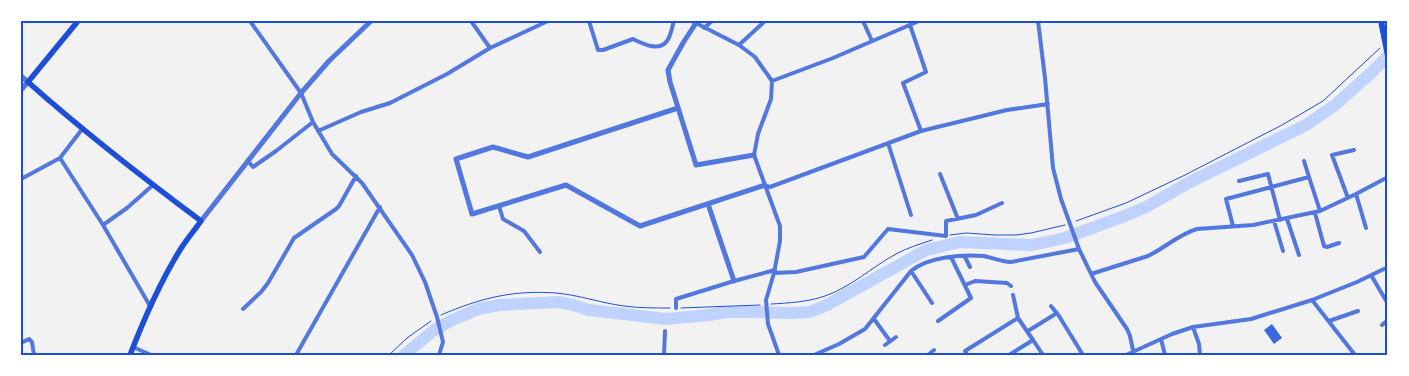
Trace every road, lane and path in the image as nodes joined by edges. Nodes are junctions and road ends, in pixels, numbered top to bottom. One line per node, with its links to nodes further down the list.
1 (78, 21): 25 (main road)
2 (250, 21): 28 (street)
3 (371, 21): 28 (street)
4 (471, 21): 22 (street)
5 (533, 21): 17 (street)
6 (548, 21): 17 (street)
7 (589, 21): 8 (street)
8 (674, 21)
9 (712, 21): 18 (street)
10 (765, 21): 20 (street)
11 (863, 21): 19 (street)
12 (919, 21): 16 (street)
13 (1038, 21): 29 (street)
14 (1381, 21): 21 (main road)
15 (694, 22): 18 (street); 30 (street)
16 (907, 24): 19 (street); 34 (street)
17 (537, 26): 22 (street)
18 (704, 28): 20 (street)
19 (872, 41): 26 (street)
20 (739, 45): 26 (street)
21 (1385, 45): 23 (main road); 64 (path)
22 (490, 48): 33 (street)
23 (1388, 56)
24 (21, 76): 25 (street)
25 (28, 82): 27 (street); 32 (main road)
26 (772, 82): 37 (street)
27 (21, 90)
28 (301, 93): 31 (street); 39 (street)
29 (1048, 104): 34 (street); 64 (street)
30 (678, 108): 37 (street); 54 (street)
31 (313, 122): 33 (street); 39 (street)
32 (83, 128): 38 (street); 47 (main road)
33 (318, 131): 42 (street)
34 (921, 131): 35 (street)
35 (888, 143): 48 (street); 57 (street)
36 (1354, 150): 51 (street)
37 (754, 155): 48 (street)
38 (60, 158): 45 (street); 63 (street)
39 (248, 161): 61 (street)
40 (1304, 161): 43 (street)
41 (940, 174): 58 (street)
42 (356, 176): 55 (street); 92 (street)
43 (1309, 177): 49 (street); 56 (street)
44 (1388, 177): 50 (street)
45 (21, 179)
46 (1239, 181): 49 (street)
47 (153, 185): 61 (main road); 63 (street)
48 (765, 185): 53 (street); 78 (street)
49 (1271, 188): 60 (street); 65 (street)
50 (1356, 194): 51 (street); 66 (street)
51 (1348, 198): 56 (street)
52 (1002, 203): 58 (street)
53 (708, 204): 54 (street); 81 (street)
54 (499, 206): 71 (street)
55 (380, 207): 95 (street); 117 (street)
56 (1318, 212): 59 (street); 68 (street)
57 (912, 215)
58 (958, 219): 67 (street)
59 (1287, 219): 60 (street); 72 (street)
60 (1280, 220): 62 (street)
61 (201, 221): 89 (main road)
62 (1274, 221): 65 (street); 70 (street)
63 (102, 225): 89 (street)
64 (1070, 225): 67 (path); 69 (street)
65 (1233, 226): 79 (street)
66 (1366, 228)
67 (946, 236): 78 (street); 88 (path)
68 (1339, 243)
69 (1079, 249): 74 (street); 79 (street)
70 (1283, 251)
71 (540, 252)
72 (1299, 255)
73 (951, 257): 74 (street); 77 (street); 82 (street)
74 (965, 257): 75 (street)
75 (970, 267)
76 (1388, 267): 80 (street)
77 (911, 271): 86 (street); 97 (street)
78 (775, 272): 81 (street); 88 (street)
79 (1091, 274): 113 (street)
80 (1371, 275): 85 (street); 87 (street)
81 (734, 281): 91 (street)
82 (965, 285): 83 (street); 99 (street)
83 (1011, 286)
84 (1013, 295): 96 (street)
85 (1312, 300): 100 (street); 102 (street)
86 (932, 303)
87 (1388, 304)
88 (766, 305): 91 (path); 121 (street)
89 (150, 306): 111 (main road)
90 (1051, 306): 94 (street)
91 (676, 308): 95 (path)
92 (243, 309)
93 (1358, 311): 100 (street)
94 (1057, 313): 104 (street); 127 (street)
95 (437, 317): 118 (path); 119 (street)
96 (1018, 318): 104 (street); 124 (street)
97 (874, 319): 108 (street); 122 (street)
98 (1388, 320): 101 (street)
99 (938, 321)
100 (1329, 322): 131 (street)
101 (1382, 325)
102 (1193, 327): 106 (street); 130 (street)
103 (664, 331): 120 (street)
104 (1028, 331): 107 (street)
105 (896, 337): 108 (street)
106 (1161, 339): 113 (street); 129 (street)
107 (1033, 340): 125 (street); 126 (street)
108 (890, 341): 110 (street)
109 (21, 343): 114 (street)
110 (885, 345)
111 (133, 347): 115 (main road); 116 (street)
112 (934, 350): 123 (street)
113 (1133, 353): 128 (street)
114 (34, 355)
115 (130, 355)
116 (151, 355)
117 (296, 355)
118 (389, 355)
119 (439, 355)
120 (664, 355)
121 (779, 355)
122 (814, 355)
123 (928, 355)
124 (967, 355)
125 (1009, 355)
126 (1043, 355)
127 (1083, 355)
128 (1126, 355)
129 (1165, 355)
130 (1200, 355)
131 (1355, 355)

